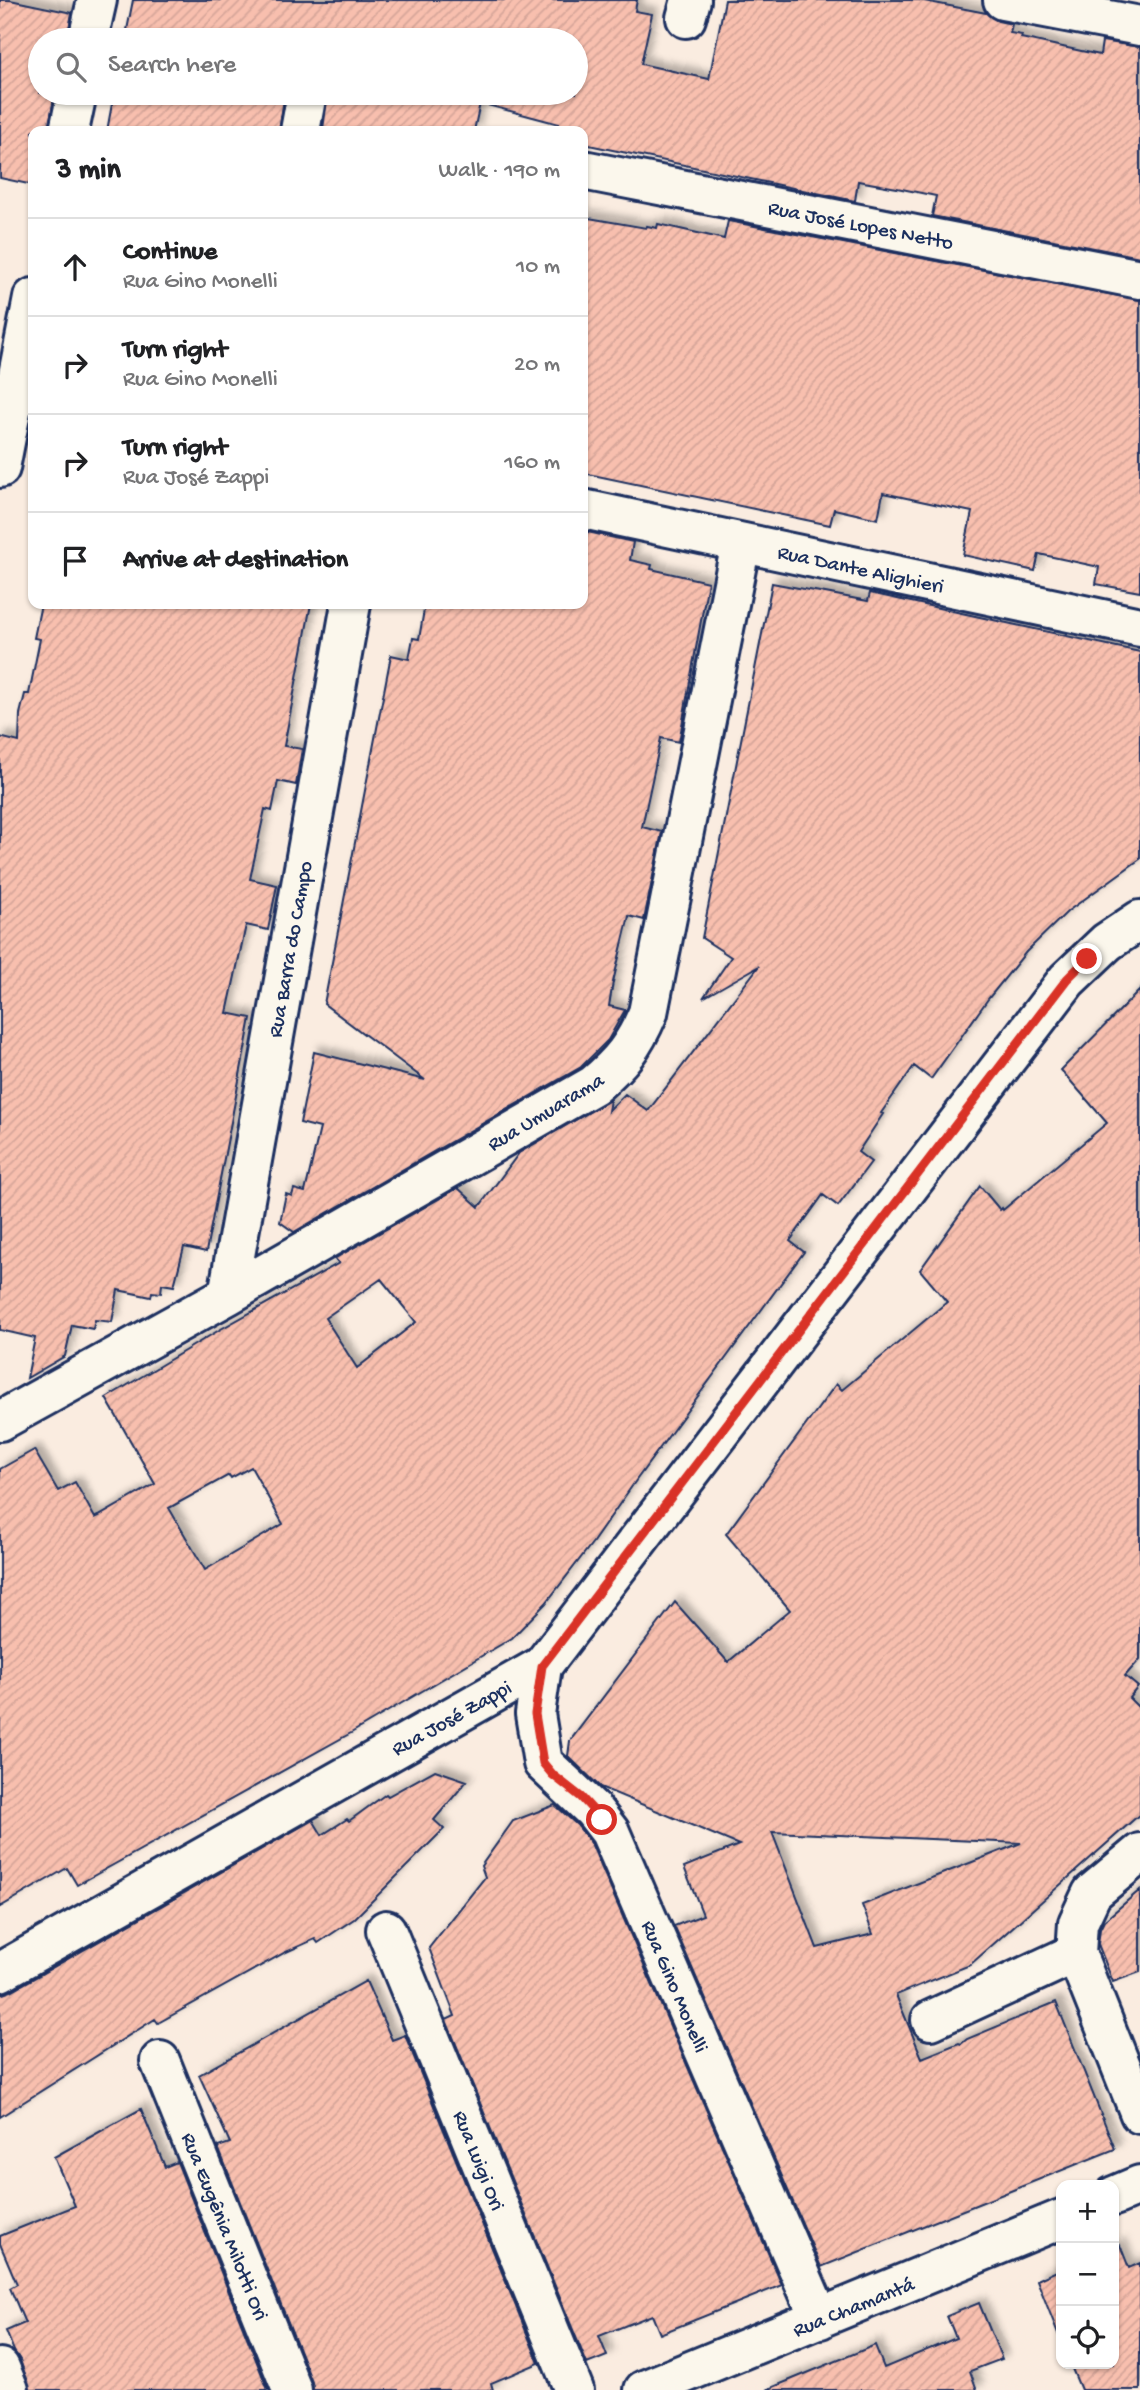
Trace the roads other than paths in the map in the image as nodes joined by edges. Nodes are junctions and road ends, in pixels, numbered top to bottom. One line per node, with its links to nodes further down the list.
1 (97, 0): 4 (street)
2 (1003, 0): 3 (street)
3 (1140, 26)
4 (91, 28)
5 (74, 105): 7 (street)
6 (305, 105): 8 (street)
7 (70, 126)
8 (301, 126)
9 (588, 171): 10 (street, Rua José Lopes Netto)
10 (1140, 279)
11 (28, 324): 12 (street)
12 (16, 388): 13 (street)
13 (0, 468)
14 (588, 510): 15 (street, Rua Dante Alighieri)
15 (741, 543): 17 (street, Rua Dante Alighieri); 19 (street, Rua Umuarama)
16 (350, 609): 19 (street, Rua Barra do Campo)
17 (1140, 627)
18 (1140, 920): 21 (street, Rua José Zappi)
19 (228, 1295): 20 (street, Rua Umuarama)
20 (0, 1421)
21 (542, 1666): 25 (street, Rua José Zappi); 32 (street, Rua Gino Monelli)
22 (1140, 1853): 24 (street)
23 (386, 1930): 37 (street, Rua Luigi Ori)
24 (1076, 1953): 26 (street); 28 (street)
25 (0, 1972)
26 (931, 2020)
27 (160, 2061): 36 (street, Rua Eugênia Milotti Ori)
28 (1140, 2114)
29 (1140, 2185): 30 (street)
30 (1119, 2194)
31 (1056, 2221): 32 (street, Rua Chamantá)
32 (820, 2319): 34 (street, Rua Chamantá)
33 (0, 2368): 35 (street)
34 (679, 2383)
35 (9, 2390)
36 (292, 2390)
37 (574, 2390)

